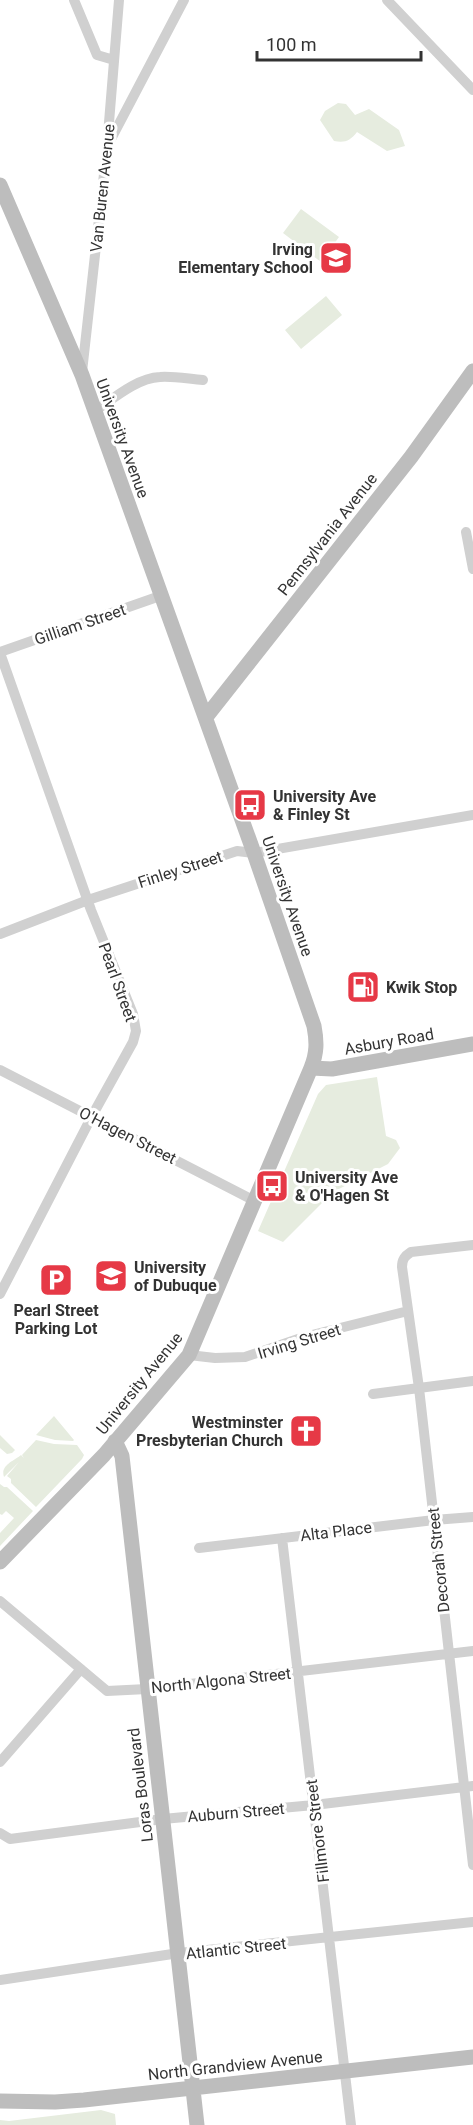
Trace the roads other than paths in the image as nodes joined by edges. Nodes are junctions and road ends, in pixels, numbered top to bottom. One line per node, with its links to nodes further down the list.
1 (74, 0): 5 (street)
2 (119, 0): 5 (street, Van Buren Avenue)
3 (184, 0): 7 (street)
4 (387, 0): 6 (street)
5 (114, 60): 7 (street, Van Buren Avenue)
6 (473, 90)
7 (107, 147): 10 (street, Van Buren Avenue)
8 (0, 185): 10 (main road, University Avenue)
9 (473, 371): 17 (main road, Pennsylvania Avenue)
10 (81, 375): 12 (main road, University Avenue)
11 (203, 380): 12 (street)
12 (95, 411): 15 (main road, University Avenue)
13 (466, 532): 14 (street)
14 (473, 569)
15 (160, 596): 16 (street, Gilliam Street); 17 (main road, University Avenue)
16 (0, 653): 20 (street, Pearl Street)
17 (206, 717): 19 (main road, University Avenue)
18 (473, 815): 19 (street, Finley Street)
19 (254, 853): 20 (street, Finley Street); 23 (main road, University Avenue)
20 (88, 900): 21 (street, Finley Street); 25 (street, Pearl Street)
21 (0, 934)
22 (473, 1044): 23 (main road, Asbury Road)
23 (311, 1068): 26 (main road, University Avenue)
24 (0, 1070): 25 (street, O'Hagen Street)
25 (92, 1116): 26 (street, O'Hagen Street); 28 (street, Pearl Street)
26 (255, 1201): 30 (main road, University Avenue)
27 (473, 1245): 29 (street, Decorah Street)
28 (0, 1294)
29 (408, 1311): 30 (street, Irving Street); 32 (street, Decorah Street)
30 (189, 1355): 34 (main road, University Avenue)
31 (473, 1381): 32 (street)
32 (420, 1388): 33 (street); 36 (street, Decorah Street)
33 (373, 1394)
34 (115, 1441): 39 (main road, University Avenue); 45 (main road, Loras Boulevard)
35 (473, 1517): 36 (street, Alta Place)
36 (434, 1520): 37 (street, Alta Place); 42 (street, Decorah Street)
37 (282, 1538): 38 (street, Alta Place); 44 (street, Fillmore Street)
38 (199, 1548)
39 (0, 1562)
40 (0, 1601): 43 (street, North Algona Street)
41 (473, 1651): 42 (street, North Algona Street)
42 (448, 1654): 44 (street, North Algona Street); 47 (street, Decorah Street)
43 (81, 1669): 45 (street, North Algona Street); 46 (street)
44 (298, 1671): 45 (street, North Algona Street); 48 (street, Fillmore Street)
45 (147, 1689): 49 (main road, Loras Boulevard)
46 (0, 1762)
47 (469, 1786): 48 (street, Auburn Street); 51 (street, Decorah Street)
48 (314, 1805): 49 (street, Auburn Street); 53 (street, Fillmore Street)
49 (163, 1819): 50 (street, Auburn Street); 54 (main road, Loras Boulevard)
50 (0, 1833)
51 (473, 1865)
52 (473, 1923): 53 (street, Atlantic Street)
53 (330, 1938): 54 (street, Atlantic Street); 57 (street, Fillmore Street)
54 (179, 1953): 55 (street, Atlantic Street); 58 (main road, Loras Boulevard)
55 (0, 1980)
56 (473, 2057): 57 (main road, North Grandview Avenue)
57 (345, 2071): 58 (main road, North Grandview Avenue); 61 (street, Fillmore Street)
58 (192, 2089): 59 (main road, North Grandview Avenue); 60 (main road, Loras Boulevard)
59 (0, 2101)
60 (197, 2125)
61 (351, 2125)

